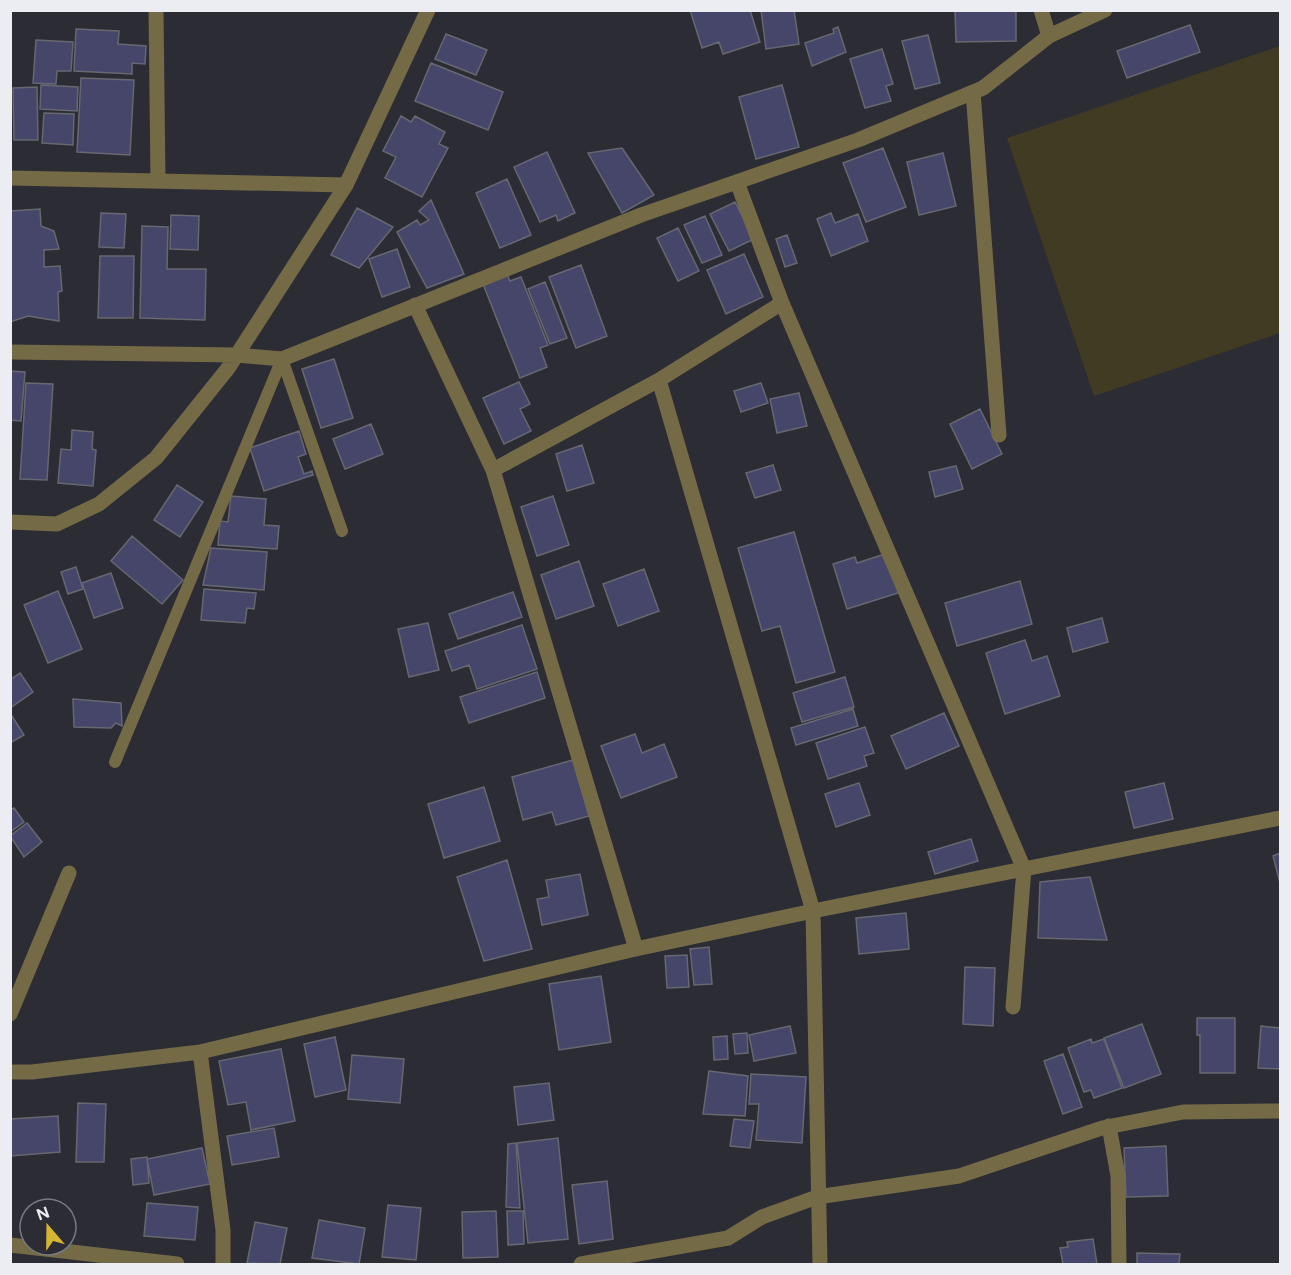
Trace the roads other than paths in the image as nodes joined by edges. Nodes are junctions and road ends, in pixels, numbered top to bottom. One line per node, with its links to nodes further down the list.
1 (156, 10): 8 (street)
2 (428, 10): 10 (street)
3 (1041, 10): 5 (street)
4 (1105, 10): 5 (street)
5 (1049, 36): 6 (street)
6 (972, 92): 9 (street); 17 (street)
7 (10, 178): 8 (street)
8 (158, 182): 10 (street)
9 (737, 182): 11 (street); 12 (street)
10 (346, 185): 14 (street)
11 (782, 303): 16 (street); 23 (street)
12 (415, 305): 15 (street); 18 (street)
13 (10, 352): 14 (street)
14 (237, 355): 15 (street); 19 (street)
15 (282, 358): 20 (lane); 21 (lane)
16 (658, 380): 18 (street); 25 (street)
17 (999, 435)
18 (493, 470): 26 (street)
19 (10, 522)
20 (342, 531)
21 (115, 762)
22 (1281, 818): 23 (street)
23 (1024, 869): 25 (street); 27 (street)
24 (69, 873): 28 (street)
25 (813, 911): 26 (street); 33 (street)
26 (636, 949): 29 (street)
27 (1013, 1007)
28 (10, 1014)
29 (200, 1052): 30 (street); 36 (street)
30 (10, 1072)
31 (1281, 1111): 32 (street)
32 (1109, 1126): 33 (street); 39 (street)
33 (818, 1197): 37 (street); 38 (street)
34 (10, 1245): 35 (street)
35 (177, 1264)
36 (223, 1264)
37 (581, 1264)
38 (820, 1264)
39 (1119, 1264)

